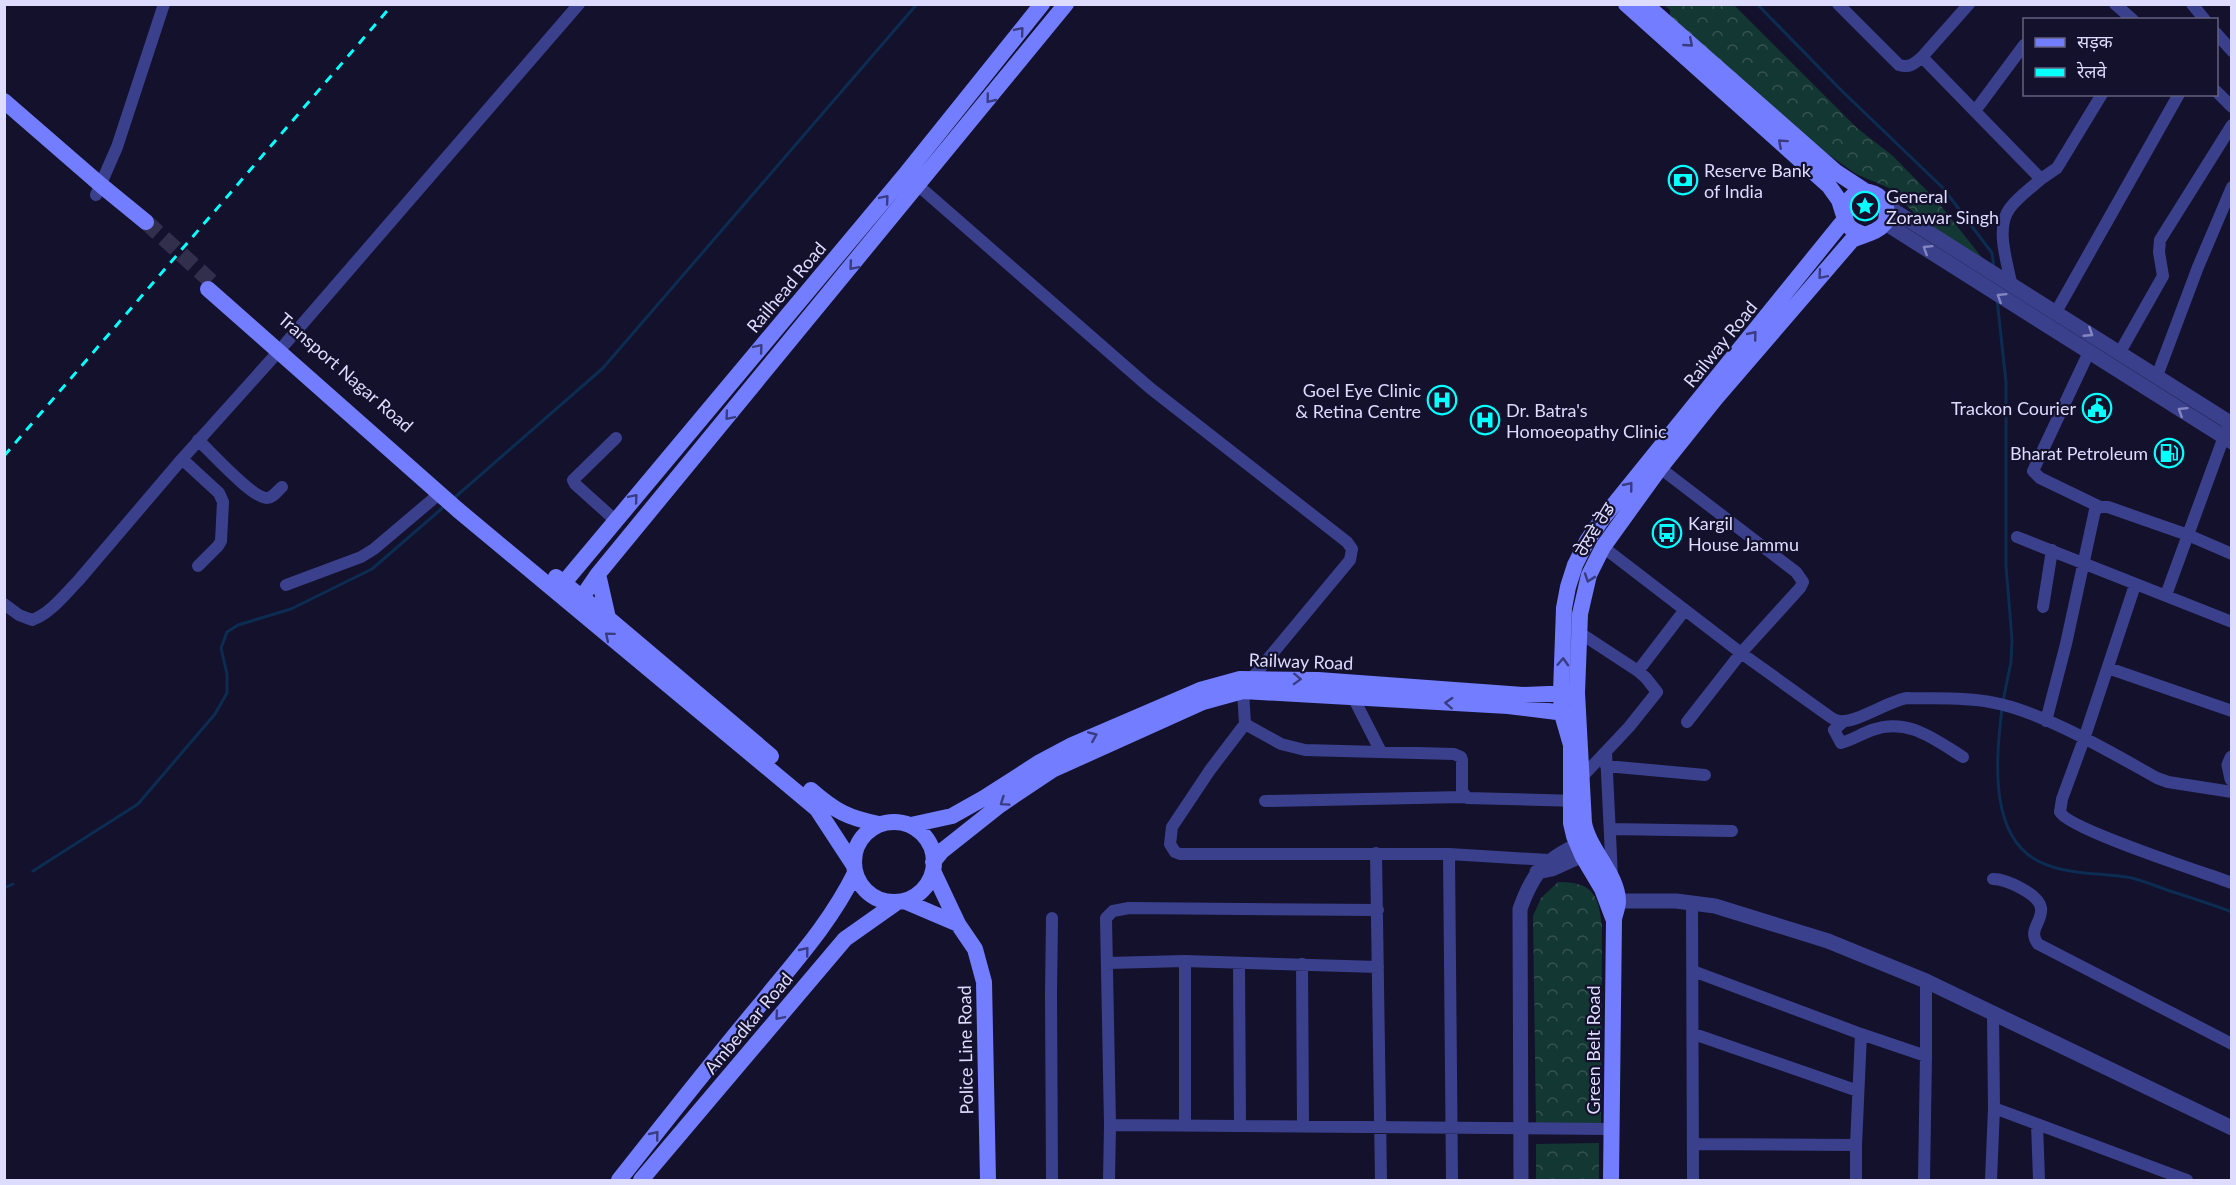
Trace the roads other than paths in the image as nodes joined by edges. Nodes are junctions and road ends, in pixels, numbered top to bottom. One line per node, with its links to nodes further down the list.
1 (164, 4): 31 (street)
2 (579, 4): 41 (street)
3 (1042, 4): 16 (main road, Railhead Road, one-way to 3)
4 (1066, 4): 18 (main road, Railhead Road)
5 (1626, 4): 34 (main road, one-way to 5)
6 (1645, 4): 32 (main road, one-way to 32)
7 (1838, 4): 17 (street)
8 (1969, 4): 17 (street)
9 (2115, 4): 11 (street)
10 (2192, 4): 12 (street)
11 (2131, 18)
12 (2203, 18)
13 (2218, 34): 15 (street)
14 (2023, 48): 24 (street)
15 (2232, 51)
16 (1001, 54): 18 (main road); 27 (main road, Railhead Road)
17 (1922, 57): 24 (street)
18 (1016, 68): 29 (main road, Railhead Road, one-way to 29)
19 (2218, 93): 23 (street)
20 (2178, 96): 40 (street)
21 (2095, 98): 28 (street)
22 (4, 101): 31 (main road)
23 (2232, 107)
24 (1975, 111): 28 (street)
25 (4, 116): 31 (main road)
26 (2232, 125): 43 (street)
27 (905, 174): 29 (street); 54 (main road, Railhead Road, one-way to 27)
28 (2041, 179): 38 (street)
29 (919, 186): 64 (main road, Railhead Road, one-way to 64); 79 (street)
30 (2232, 187): 44 (street)
31 (99, 191): 36 (main road)
32 (1865, 191): 33 (main road); 34 (main road)
33 (1885, 205): 35 (main road); 38 (street)
34 (1845, 219): 37 (main road); 80 (main road, Railway Road, one-way to 34)
35 (1885, 223): 37 (main road); 42 (street, one-way to 35)
36 (144, 226)
37 (1863, 234): 49 (main road, ਰੇਲਵੇ ਰੋਡ, one-way to 49)
38 (2008, 281): 40 (street)
39 (211, 287): 41 (main road, Transport Nagar Road)
40 (2056, 312): 43 (street, one-way to 43)
41 (282, 347): 47 (street); 51 (main road, Transport Nagar Road)
42 (2089, 352): 45 (street, one-way to 42); 53 (street)
43 (2120, 352): 44 (street)
44 (2157, 376): 45 (street)
45 (2230, 425): 55 (street)
46 (616, 438): 54 (street)
47 (198, 440): 48 (street); 50 (street)
48 (182, 459): 62 (street); 70 (street)
49 (1660, 468): 57 (main road, ਰੇਲਵੇ ਰੋਡ); 76 (street)
50 (282, 487)
51 (445, 494): 52 (main road, Transport Nagar Road); 65 (street)
52 (464, 507): 63 (main road); 67 (main road)
53 (2100, 507): 55 (street); 60 (street)
54 (615, 520): 61 (main road, Railhead Road)
55 (2188, 535): 59 (street); 68 (street)
56 (2017, 537): 58 (street)
57 (1603, 547): 72 (street); 75 (main road, ਰੇਲਵੇ ਰੋਡ, one-way to 75)
58 (2052, 550): 60 (street); 71 (street)
59 (2232, 554)
60 (2083, 562): 66 (street); 85 (street)
61 (580, 563): 63 (main road); 67 (main road, Railhead Road)
62 (198, 566)
63 (547, 569): 67 (main road)
64 (598, 574): 69 (main road, Railhead Road); 73 (main road)
65 (286, 585)
66 (2135, 585): 68 (street); 77 (street)
67 (560, 587): 69 (main road)
68 (2166, 595): 74 (street)
69 (578, 602): 73 (main road); 110 (main road, one-way to 69)
70 (4, 604)
71 (2043, 607)
72 (1684, 611): 76 (street); 78 (street)
73 (608, 618): 101 (main road)
74 (2232, 622)
75 (1580, 633): 78 (street); 80 (main road, ਰੇਲਵੇ ਰੋਡ)
76 (1741, 654): 84 (street); 86 (street)
77 (2108, 668): 82 (street); 88 (street)
78 (1638, 671): 90 (street)
79 (1248, 684): 80 (main road, Railway Road, one-way to 80); 81 (main road); 87 (street); 102 (main road, Railway Road, one-way to 79); 109 (main road, one-way to 109)
80 (1569, 692): 83 (main road, Railway Road)
81 (1353, 697): 83 (main road, one-way to 81); 89 (street)
82 (2232, 711)
83 (1570, 714): 95 (main road); 100 (main road, Railway Road)
84 (1844, 721): 85 (street); 91 (street)
85 (2046, 721): 88 (street)
86 (1686, 723)
87 (1245, 724): 89 (street); 106 (street)
88 (2084, 740): 97 (street); 114 (street)
89 (1381, 752): 98 (street)
90 (1606, 752): 93 (street); 95 (street)
91 (1963, 757)
92 (2232, 758): 96 (street)
93 (1606, 766): 94 (street); 103 (street)
94 (1706, 775)
95 (1582, 777): 100 (main road)
96 (2232, 779)
97 (2232, 792)
98 (1464, 797): 99 (street); 100 (street)
99 (1265, 801)
100 (1577, 801): 105 (main road, Railway Road)
101 (879, 824): 102 (main road); 110 (main road)
102 (911, 825): 109 (main road)
103 (1610, 829): 104 (street); 113 (street)
104 (1732, 831)
105 (1585, 848): 108 (street); 111 (street); 113 (main road); 116 (main road, Railway Road)
106 (1376, 853): 107 (street); 118 (street)
107 (1449, 854): 108 (street); 142 (street)
108 (1548, 860): 111 (street)
109 (933, 866): 115 (main road); 121 (main road, Police Line Road)
110 (854, 868): 115 (main road); 148 (main road, one-way to 110)
111 (1537, 872): 143 (street)
112 (1994, 879): 132 (street)
113 (1613, 881): 116 (main road)
114 (2232, 883)
115 (900, 902): 121 (main road); 149 (main road, Ambedkar Road, one-way to 149)
116 (1613, 902): 117 (street); 120 (main road, Railway Road)
117 (1692, 903): 127 (street); 128 (street)
118 (1378, 910): 123 (street); 126 (street)
119 (1052, 918): 151 (street)
120 (1614, 919): 145 (main road, Green Belt Road)
121 (958, 924): 150 (main road, Police Line Road)
122 (1185, 961): 123 (street); 124 (street); 138 (street)
123 (1107, 963): 137 (street)
124 (1239, 963): 125 (street); 139 (street)
125 (1302, 964): 126 (street); 140 (street)
126 (1378, 967): 141 (street)
127 (1693, 971): 130 (street); 131 (street)
128 (1926, 981): 129 (street); 133 (street)
129 (1993, 1014): 135 (street); 144 (street)
130 (1694, 1034): 134 (street); 146 (street)
131 (1861, 1034): 133 (street); 134 (street)
132 (2232, 1044)
133 (1926, 1056): 159 (street)
134 (1858, 1091): 147 (street)
135 (1994, 1108): 136 (street); 160 (street)
136 (2037, 1124): 161 (street); 162 (street)
137 (1110, 1125): 138 (street); 152 (street)
138 (1185, 1125): 139 (street)
139 (1240, 1126): 140 (street)
140 (1303, 1126): 141 (street)
141 (1381, 1127): 142 (street); 153 (street)
142 (1452, 1127): 143 (street); 154 (street)
143 (1520, 1128): 145 (street); 155 (street)
144 (2232, 1128)
145 (1612, 1129): 156 (main road, Green Belt Road)
146 (1694, 1144): 147 (street); 157 (street)
147 (1856, 1145): 158 (street)
148 (619, 1180)
149 (641, 1180)
150 (988, 1180)
151 (1052, 1180)
152 (1109, 1180)
153 (1381, 1180)
154 (1452, 1180)
155 (1521, 1180)
156 (1611, 1180)
157 (1693, 1180)
158 (1856, 1180)
159 (1924, 1180)
160 (1991, 1180)
161 (2039, 1180)
162 (2187, 1180)

